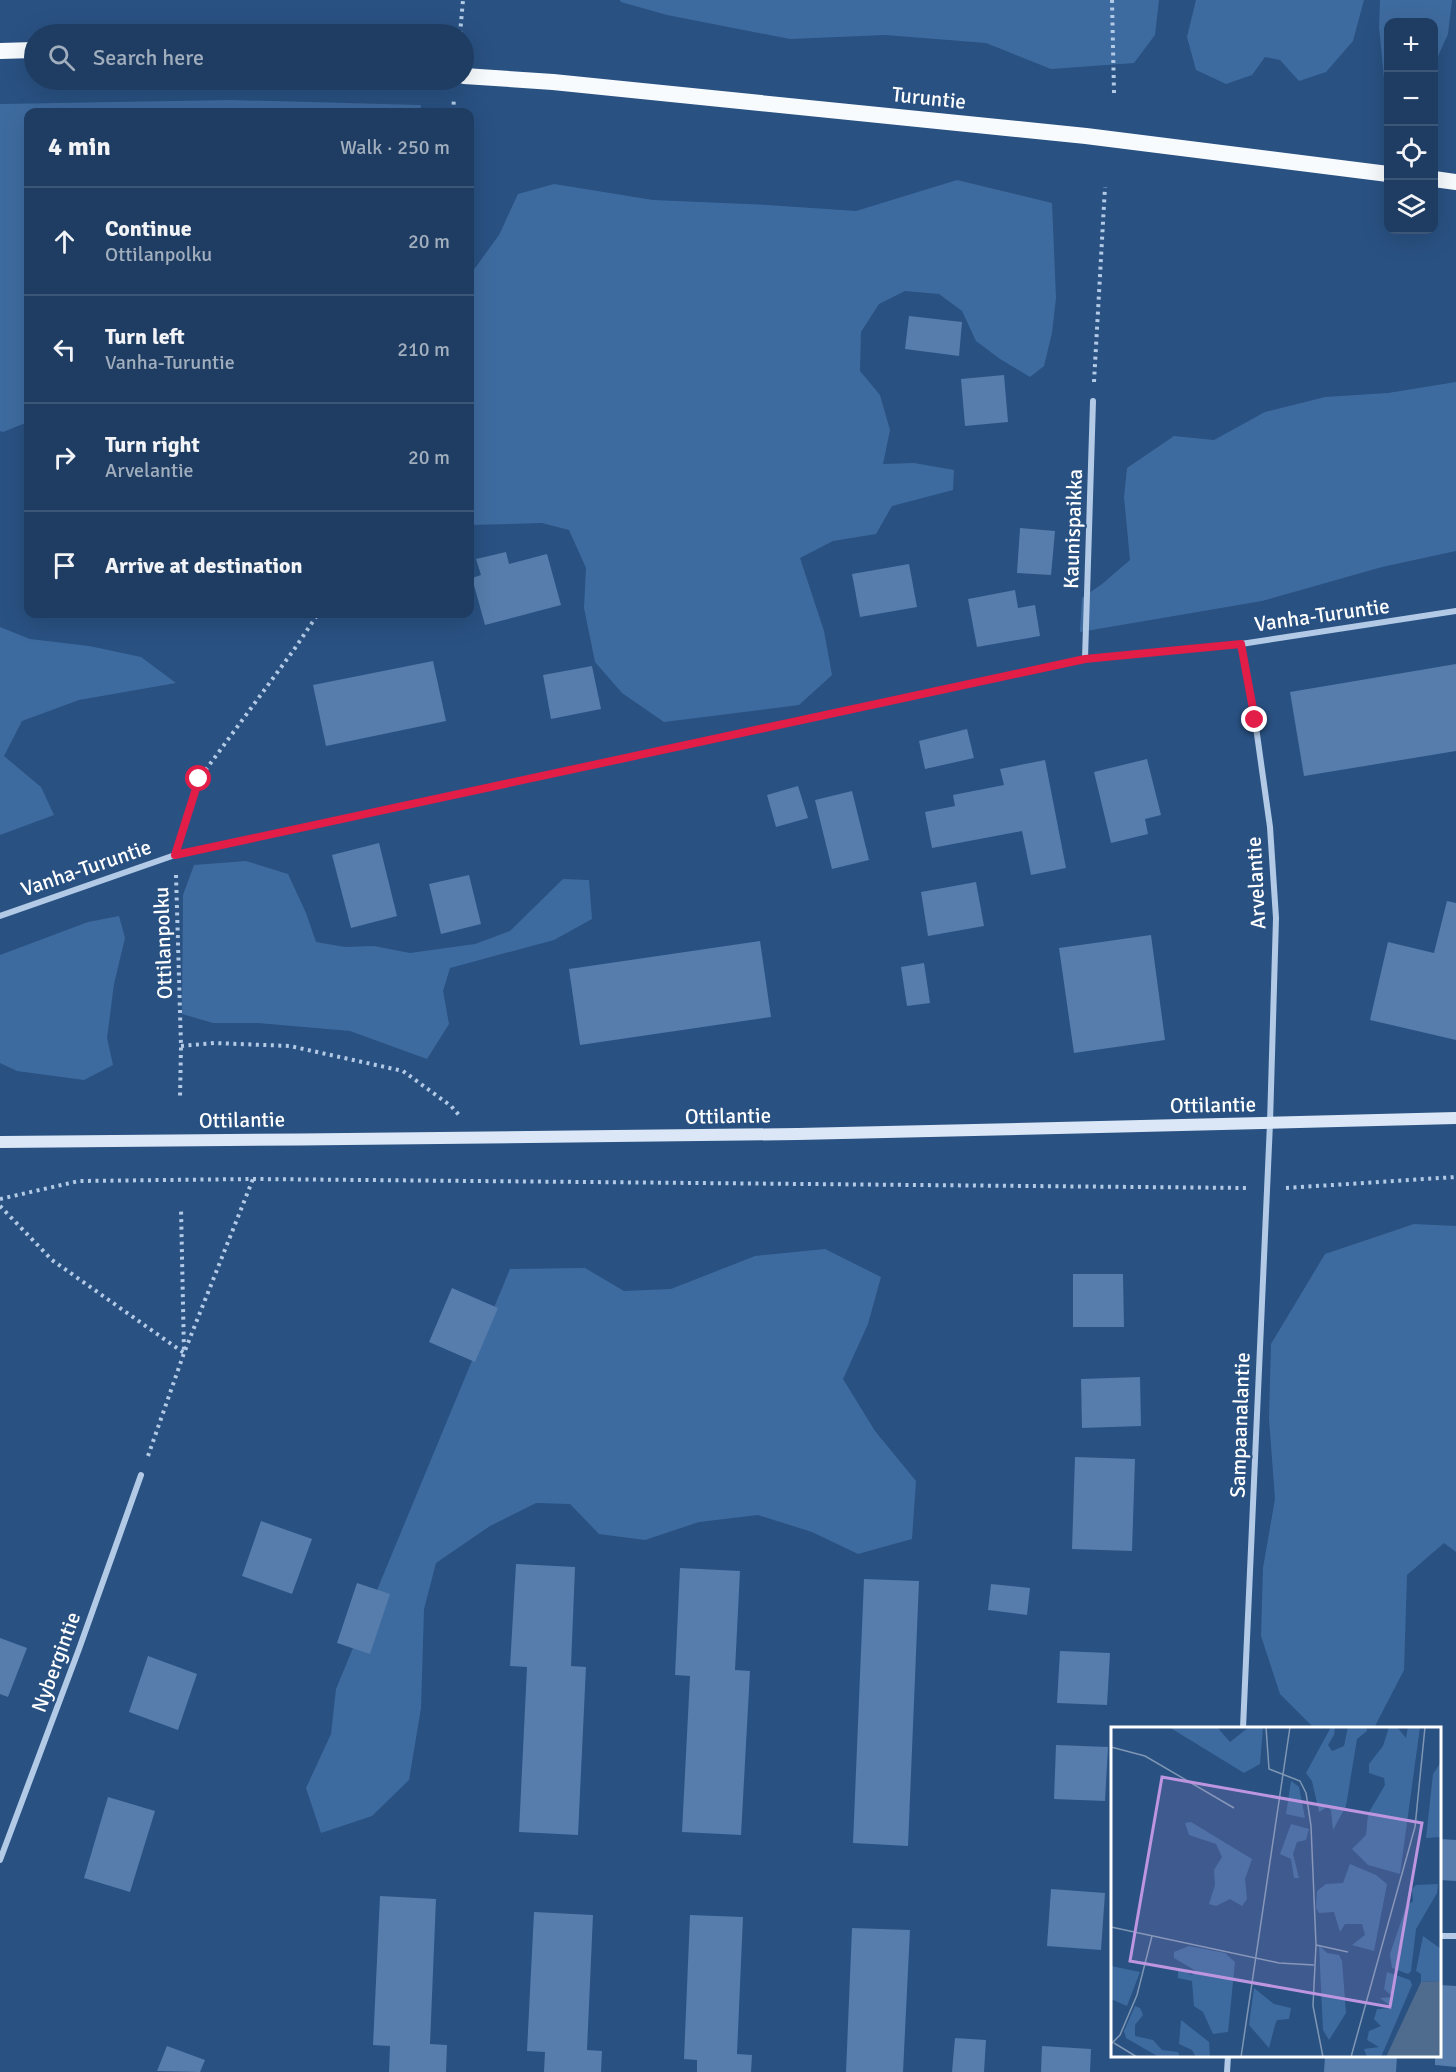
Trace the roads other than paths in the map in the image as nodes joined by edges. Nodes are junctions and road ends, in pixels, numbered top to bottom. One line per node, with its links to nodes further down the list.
1 (24, 50): 2 (highway)
2 (0, 51)
3 (474, 77): 4 (highway, Turuntie)
4 (1384, 173)
5 (1438, 180): 6 (highway)
6 (1456, 182)
7 (1093, 401): 10 (street, Kaunispaikka)
8 (1456, 612): 9 (street, Vanha-Turuntie)
9 (1241, 644): 10 (street, Vanha-Turuntie); 13 (street, Arvelantie)
10 (1085, 659): 11 (street, Vanha-Turuntie)
11 (0, 916)
12 (1456, 1118): 13 (main road, Ottilantie)
13 (1269, 1123): 14 (main road, Ottilantie); 16 (street, Sampaanalantie)
14 (0, 1142)
15 (141, 1475): 17 (street, Nybergintie)
16 (1243, 1727)
17 (0, 1860)
18 (1228, 2057): 19 (street)
19 (1227, 2072)

